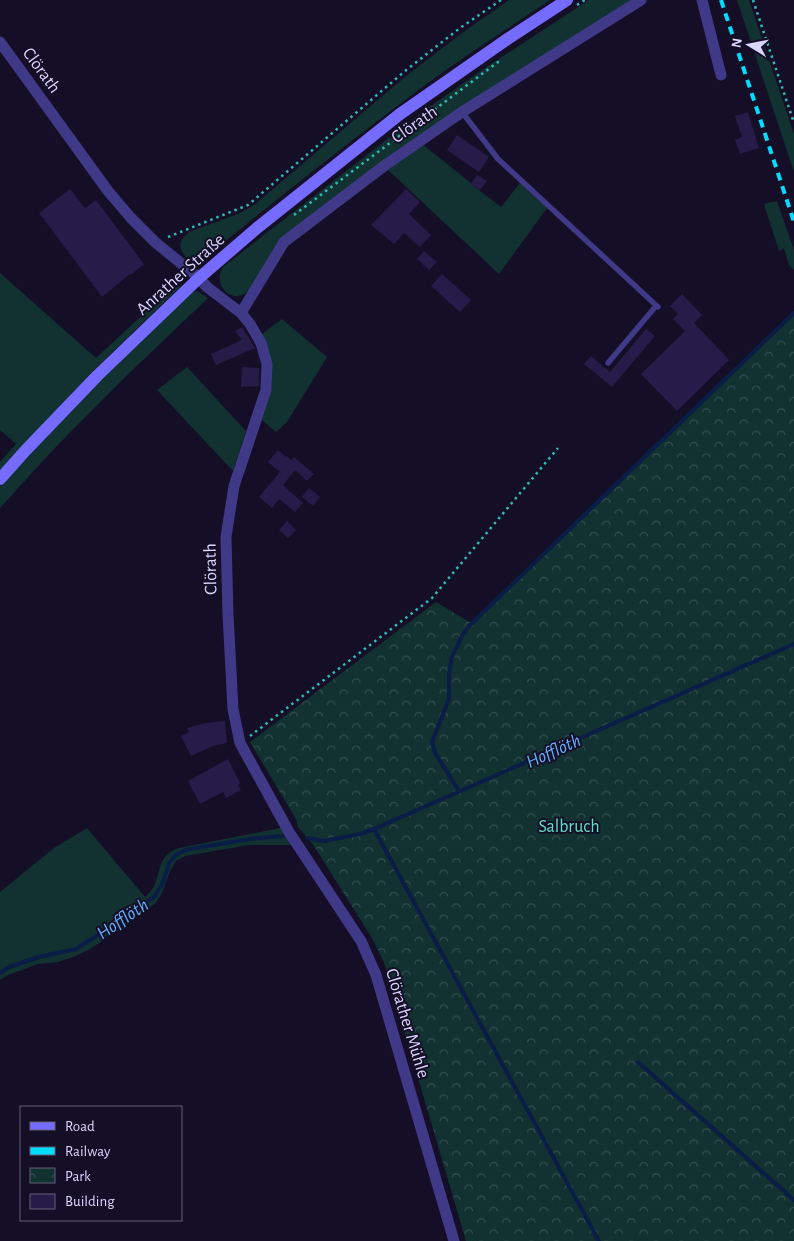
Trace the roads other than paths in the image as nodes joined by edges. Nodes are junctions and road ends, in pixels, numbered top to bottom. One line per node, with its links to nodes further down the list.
1 (642, 0): 6 (street, Clörath)
2 (702, 0): 5 (street)
3 (568, 5): 7 (main road, Clörath)
4 (0, 42): 8 (street, Clörath)
5 (721, 76)
6 (462, 112): 9 (street, Clörath); 10 (lane)
7 (400, 114): 8 (main road, Anrather Straße)
8 (199, 278): 9 (street, Clörath); 11 (main road, Anrather Straße)
9 (241, 313): 12 (street, Clörath)
10 (608, 363)
11 (0, 479)
12 (288, 828): 13 (street, Clörather Mühle)
13 (454, 1241)

